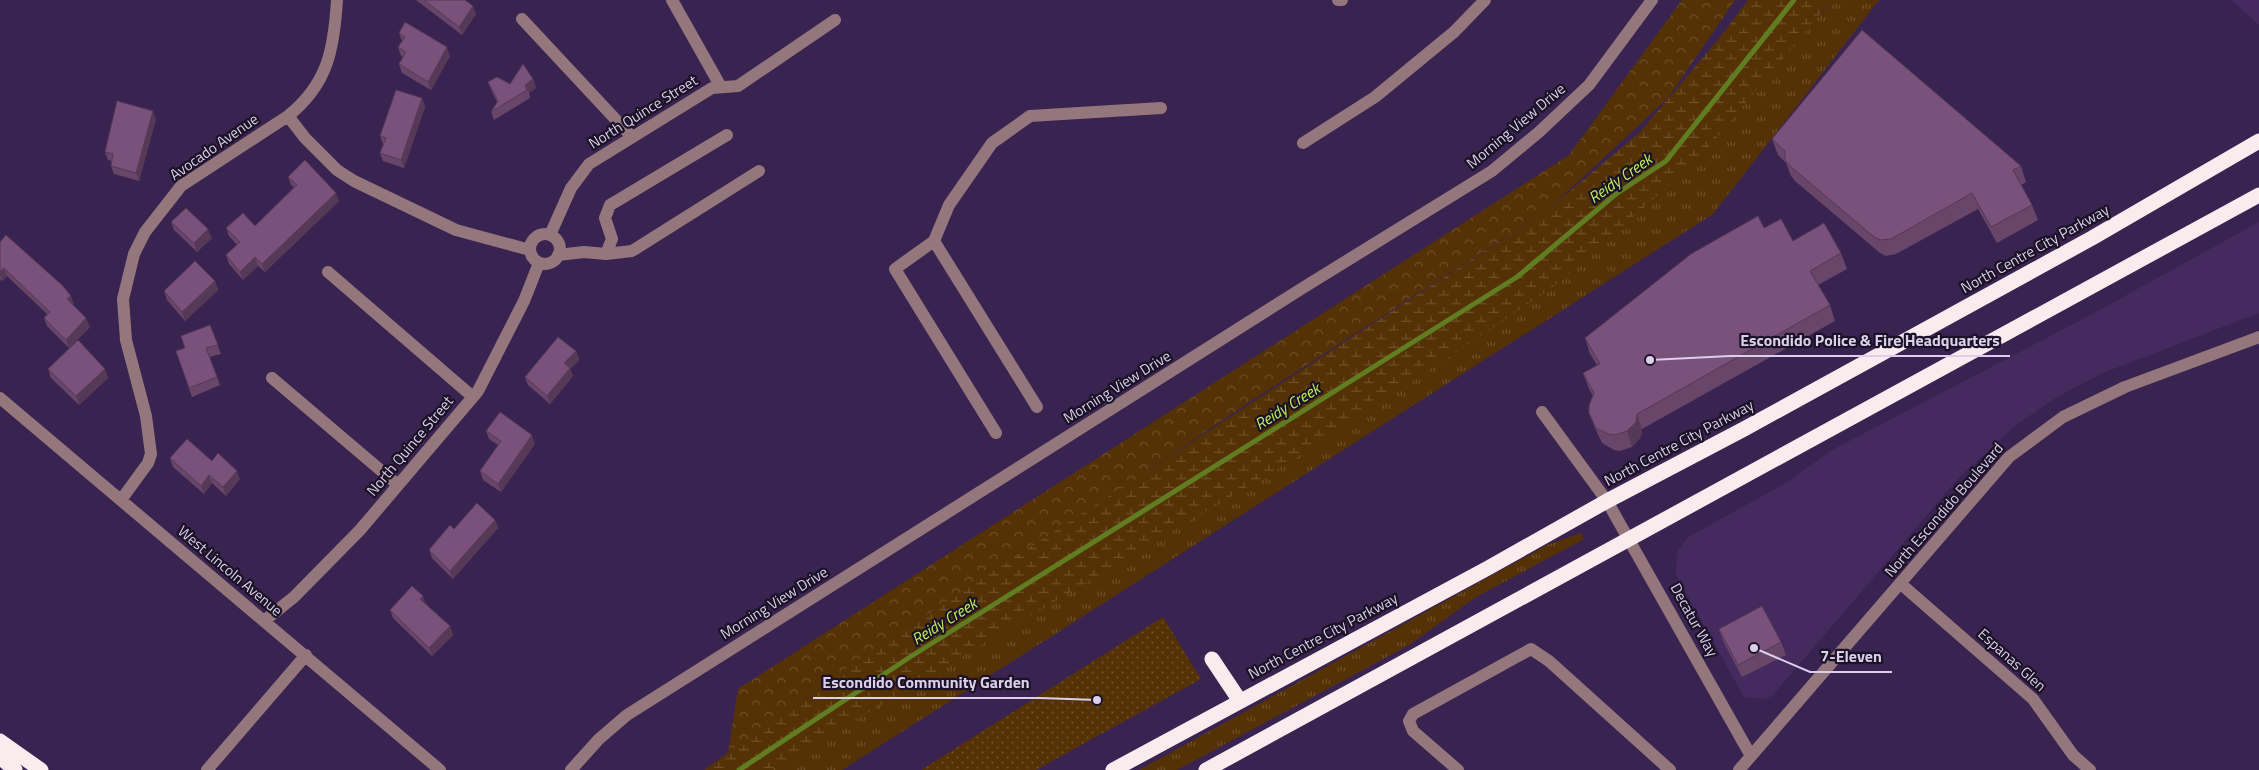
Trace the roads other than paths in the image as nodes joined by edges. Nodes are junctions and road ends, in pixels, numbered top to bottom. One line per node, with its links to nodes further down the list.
1 (337, 0): 9 (street, Avocado Avenue)
2 (672, 0): 7 (street)
3 (1485, 0): 13 (street)
4 (1652, 0): 46 (street, Morning View Drive)
5 (522, 19): 11 (street)
6 (835, 20): 7 (street, North Quince Street)
7 (721, 87): 11 (street, North Quince Street)
8 (1160, 108): 17 (street)
9 (288, 116): 18 (street); 31 (street, Avocado Avenue)
10 (727, 135): 19 (street)
11 (632, 137): 16 (street, North Quince Street)
12 (2259, 142): 32 (highway, North Centre City Parkway)
13 (1303, 143)
14 (759, 171): 19 (street)
15 (2259, 196): 33 (highway)
16 (550, 235): 18 (street); 20 (street)
17 (934, 241): 27 (street); 29 (street)
18 (530, 250): 21 (street)
19 (606, 254): 20 (street)
20 (558, 255): 21 (street)
21 (539, 263): 25 (street, North Quince Street)
22 (328, 272): 25 (street)
23 (2259, 337): 34 (street, North Escondido Boulevard)
24 (272, 378): 30 (street)
25 (473, 397): 30 (street, North Quince Street)
26 (0, 398): 31 (street, West Lincoln Avenue)
27 (1037, 407)
28 (1542, 412): 32 (street, Decatur Way)
29 (996, 433)
30 (398, 486): 35 (street, North Quince Street)
31 (121, 500): 35 (street, West Lincoln Avenue)
32 (1607, 501): 33 (street, Decatur Way); 38 (highway, North Centre City Parkway)
33 (1629, 538): 40 (street, Decatur Way); 48 (highway)
34 (1901, 584): 40 (street, North Escondido Boulevard); 52 (street, Espanas Glen)
35 (264, 621): 36 (street, West Lincoln Avenue)
36 (306, 655): 44 (street); 45 (street, West Lincoln Avenue)
37 (1212, 658): 38 (highway)
38 (1240, 701): 47 (highway, North Centre City Parkway)
39 (0, 741): 43 (highway)
40 (1751, 756): 51 (street, North Escondido Boulevard)
41 (0, 757): 42 (highway)
42 (15, 770)
43 (41, 770)
44 (207, 770)
45 (440, 770)
46 (571, 770)
47 (1113, 770)
48 (1206, 770)
49 (1458, 770): 50 (street)
50 (1670, 770)
51 (1739, 770)
52 (2090, 770)

